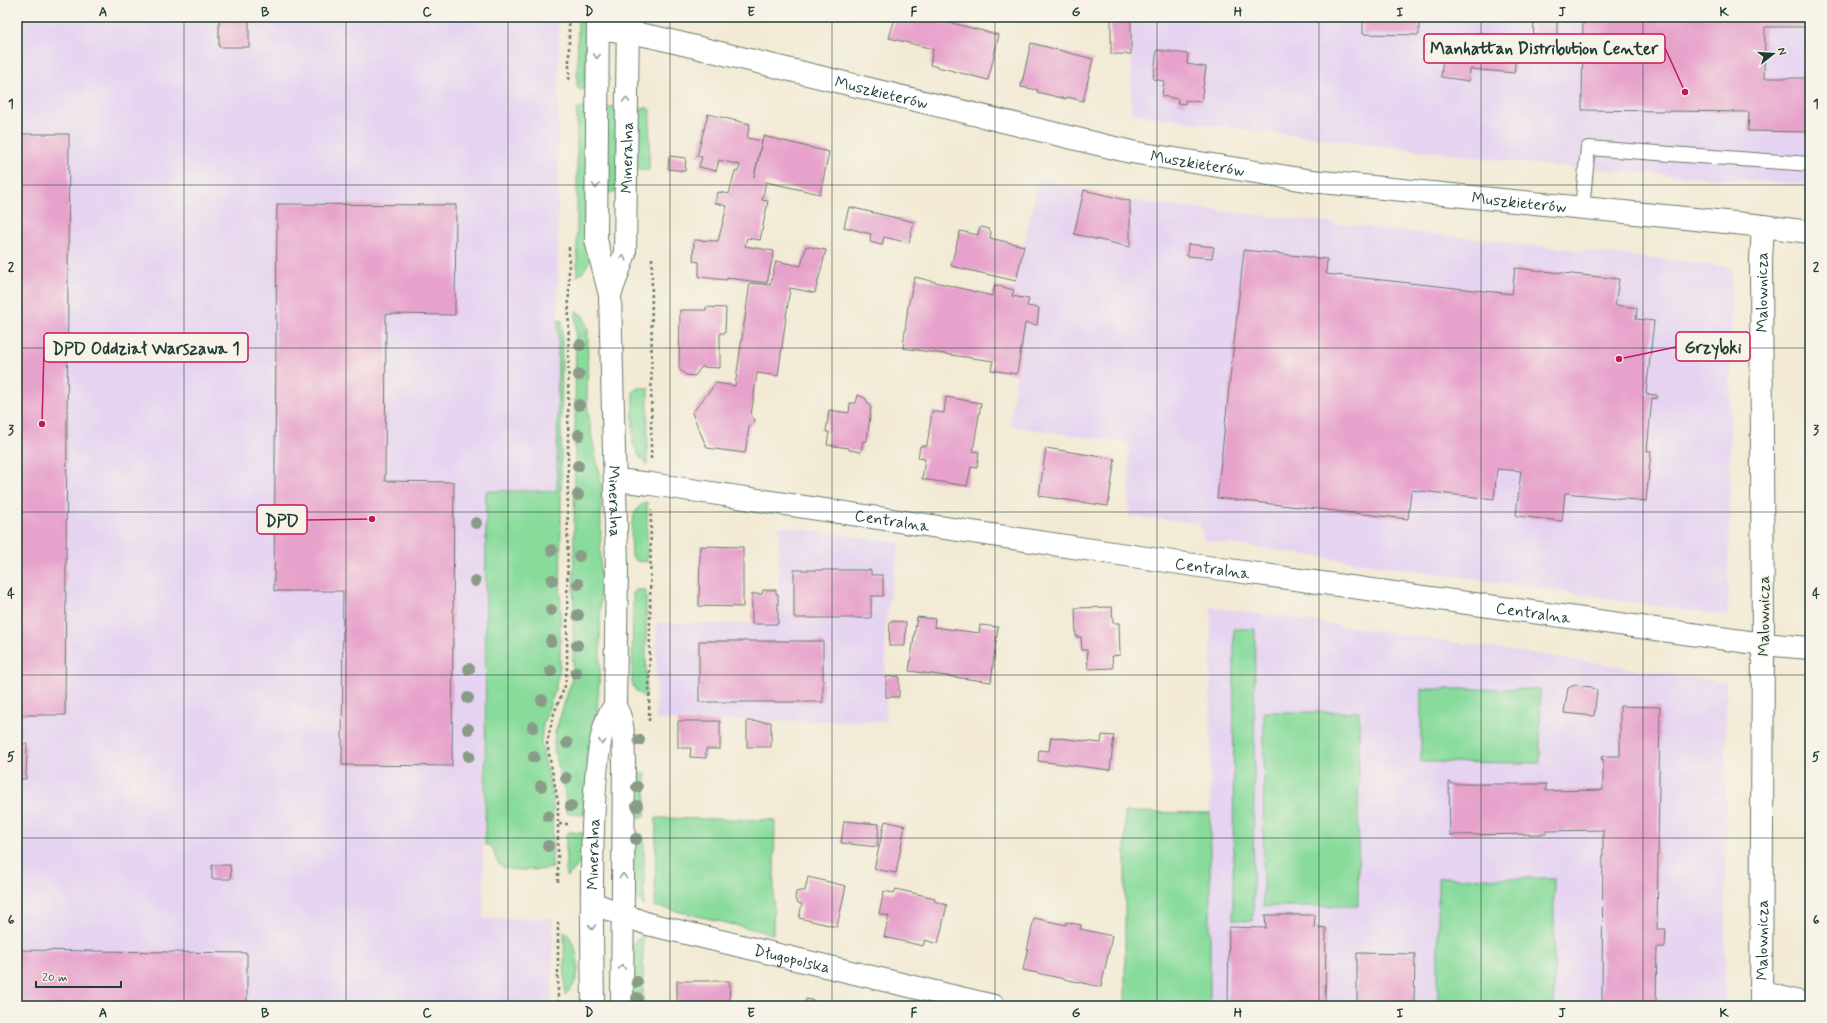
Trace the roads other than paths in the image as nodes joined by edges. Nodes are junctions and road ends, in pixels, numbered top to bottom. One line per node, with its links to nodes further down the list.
1 (598, 22): 2 (street, Muszkieterów); 7 (street, Mineralna, one-way to 7)
2 (628, 24): 4 (street, Muszkieterów); 7 (street, Mineralna, one-way to 2)
3 (1810, 164): 4 (lane)
4 (1582, 208): 5 (street, Muszkieterów)
5 (1764, 226): 6 (street, Muszkieterów); 9 (street, Malownicza)
6 (1810, 232)
7 (610, 295): 8 (street, Mineralna)
8 (616, 480): 9 (street, Centralna); 11 (street, Mineralna)
9 (1763, 644): 10 (street, Centralna); 14 (street, Malownicza)
10 (1810, 648)
11 (615, 707): 12 (street, Mineralna, one-way to 12); 13 (street, Mineralna, one-way to 11)
12 (592, 903): 13 (street, Długopolska); 16 (street, Mineralna, one-way to 16)
13 (622, 915): 17 (street, Mineralna, one-way to 13); 18 (street, Długopolska)
14 (1761, 999): 15 (street)
15 (1810, 1005)
16 (593, 1006)
17 (622, 1006)
18 (994, 1006)

